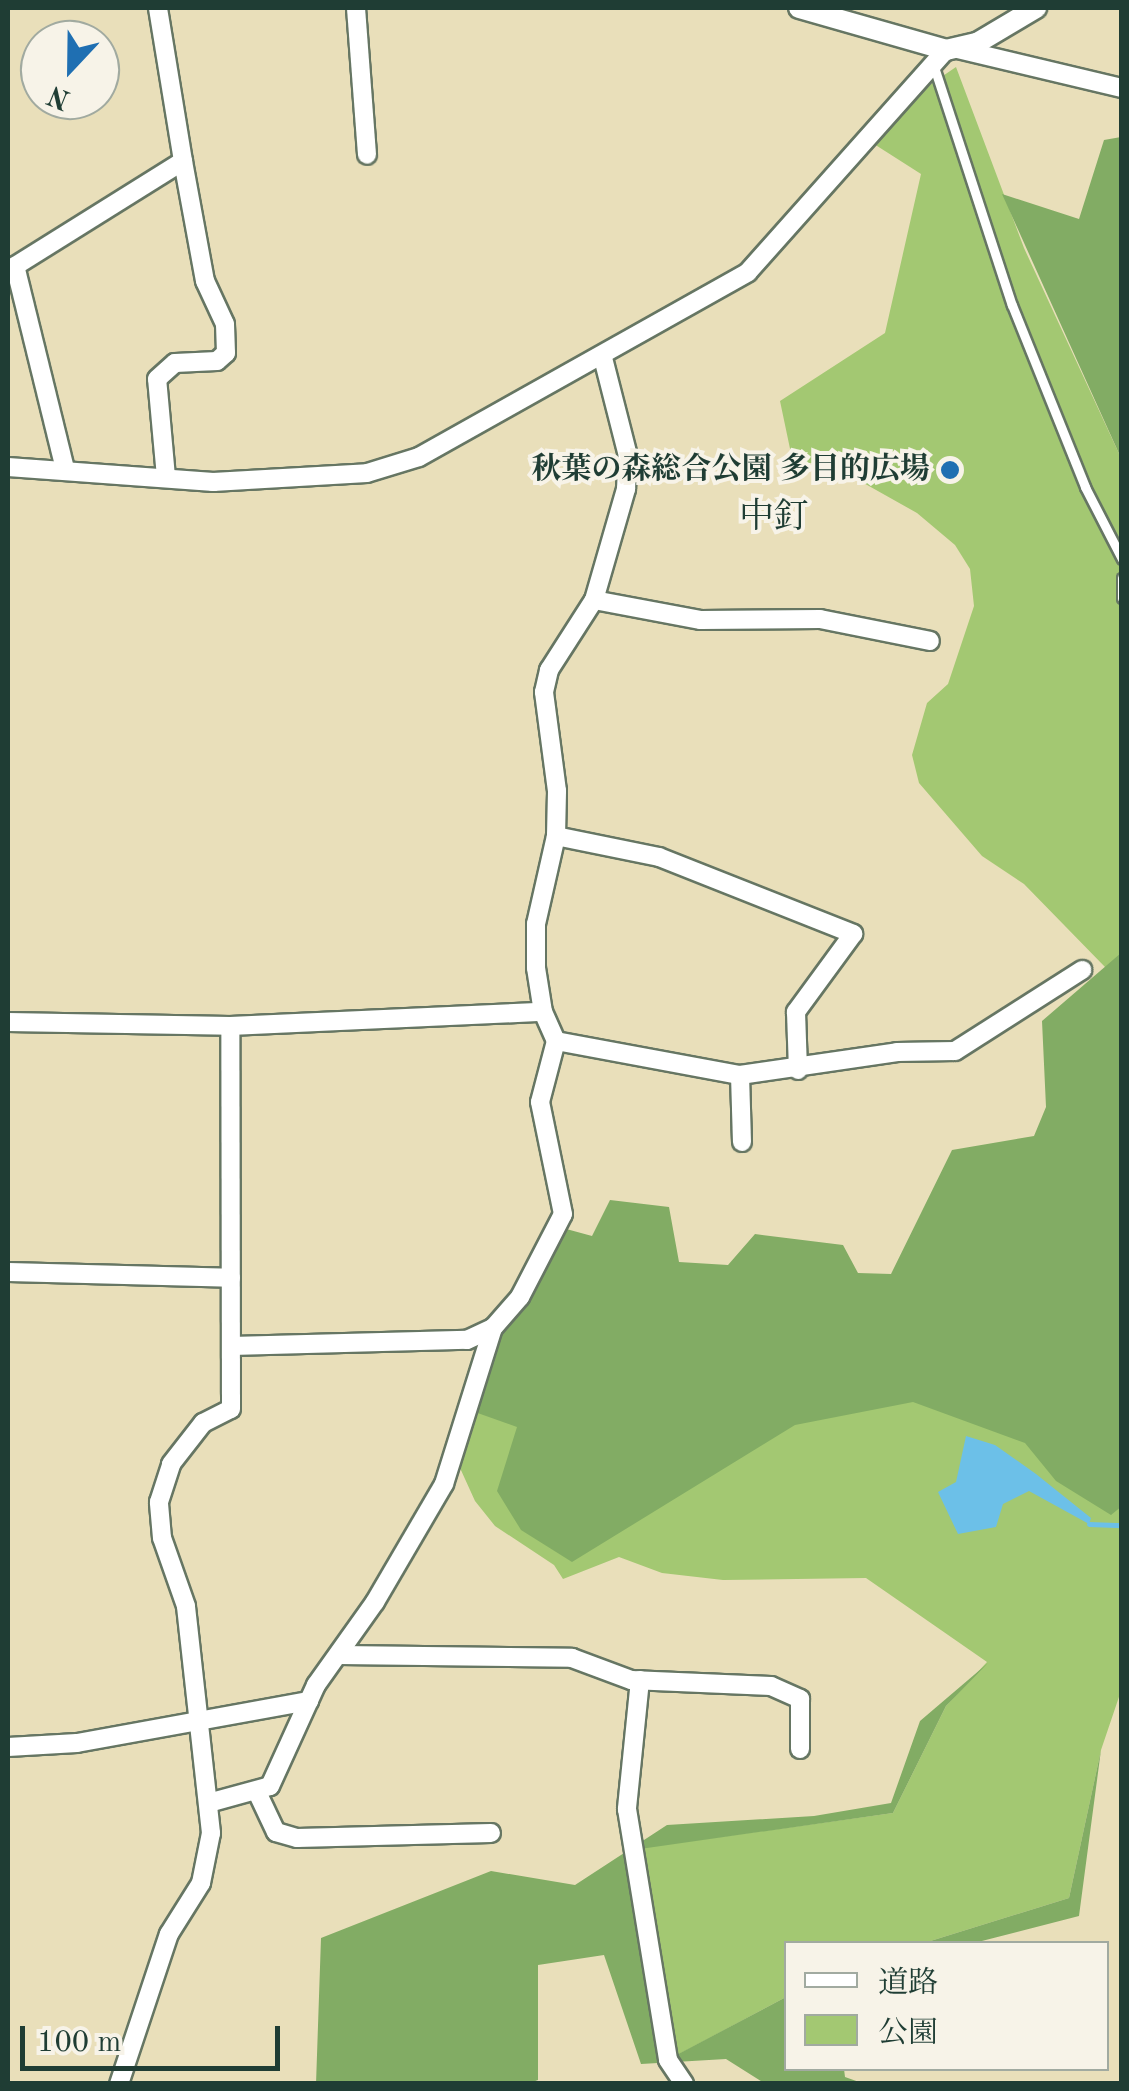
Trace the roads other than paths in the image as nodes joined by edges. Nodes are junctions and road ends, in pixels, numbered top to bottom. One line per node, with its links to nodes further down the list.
1 (158, 8): 8 (street)
2 (356, 8): 7 (street)
3 (798, 8): 5 (street)
4 (1036, 8): 5 (street)
5 (946, 55): 6 (street); 10 (street); 14 (lane)
6 (1122, 88)
7 (366, 155)
8 (183, 161): 9 (street); 13 (street)
9 (11, 265): 12 (street)
10 (603, 358): 13 (street); 17 (street)
11 (8, 466): 12 (street)
12 (65, 469): 13 (street)
13 (166, 477)
14 (1122, 559)
15 (1122, 578): 16 (lane)
16 (1122, 598)
17 (594, 600): 18 (street); 19 (street)
18 (930, 641)
19 (556, 836): 21 (street); 25 (street)
20 (1082, 970): 25 (street)
21 (543, 1012): 23 (street); 24 (street)
22 (8, 1022): 23 (street)
23 (230, 1026): 29 (street)
24 (556, 1041): 26 (street); 30 (street)
25 (798, 1070): 26 (street)
26 (740, 1076): 27 (street)
27 (742, 1142)
28 (8, 1272): 29 (street)
29 (230, 1278): 31 (street)
30 (493, 1328): 31 (street); 32 (street)
31 (231, 1346): 35 (street)
32 (340, 1655): 33 (street); 34 (street)
33 (640, 1680): 37 (street); 42 (street)
34 (309, 1701): 35 (street); 38 (street)
35 (200, 1718): 36 (street); 39 (street)
36 (8, 1747)
37 (800, 1749)
38 (258, 1794): 39 (street); 40 (street)
39 (212, 1802): 41 (street)
40 (491, 1833)
41 (119, 2084)
42 (684, 2084)

